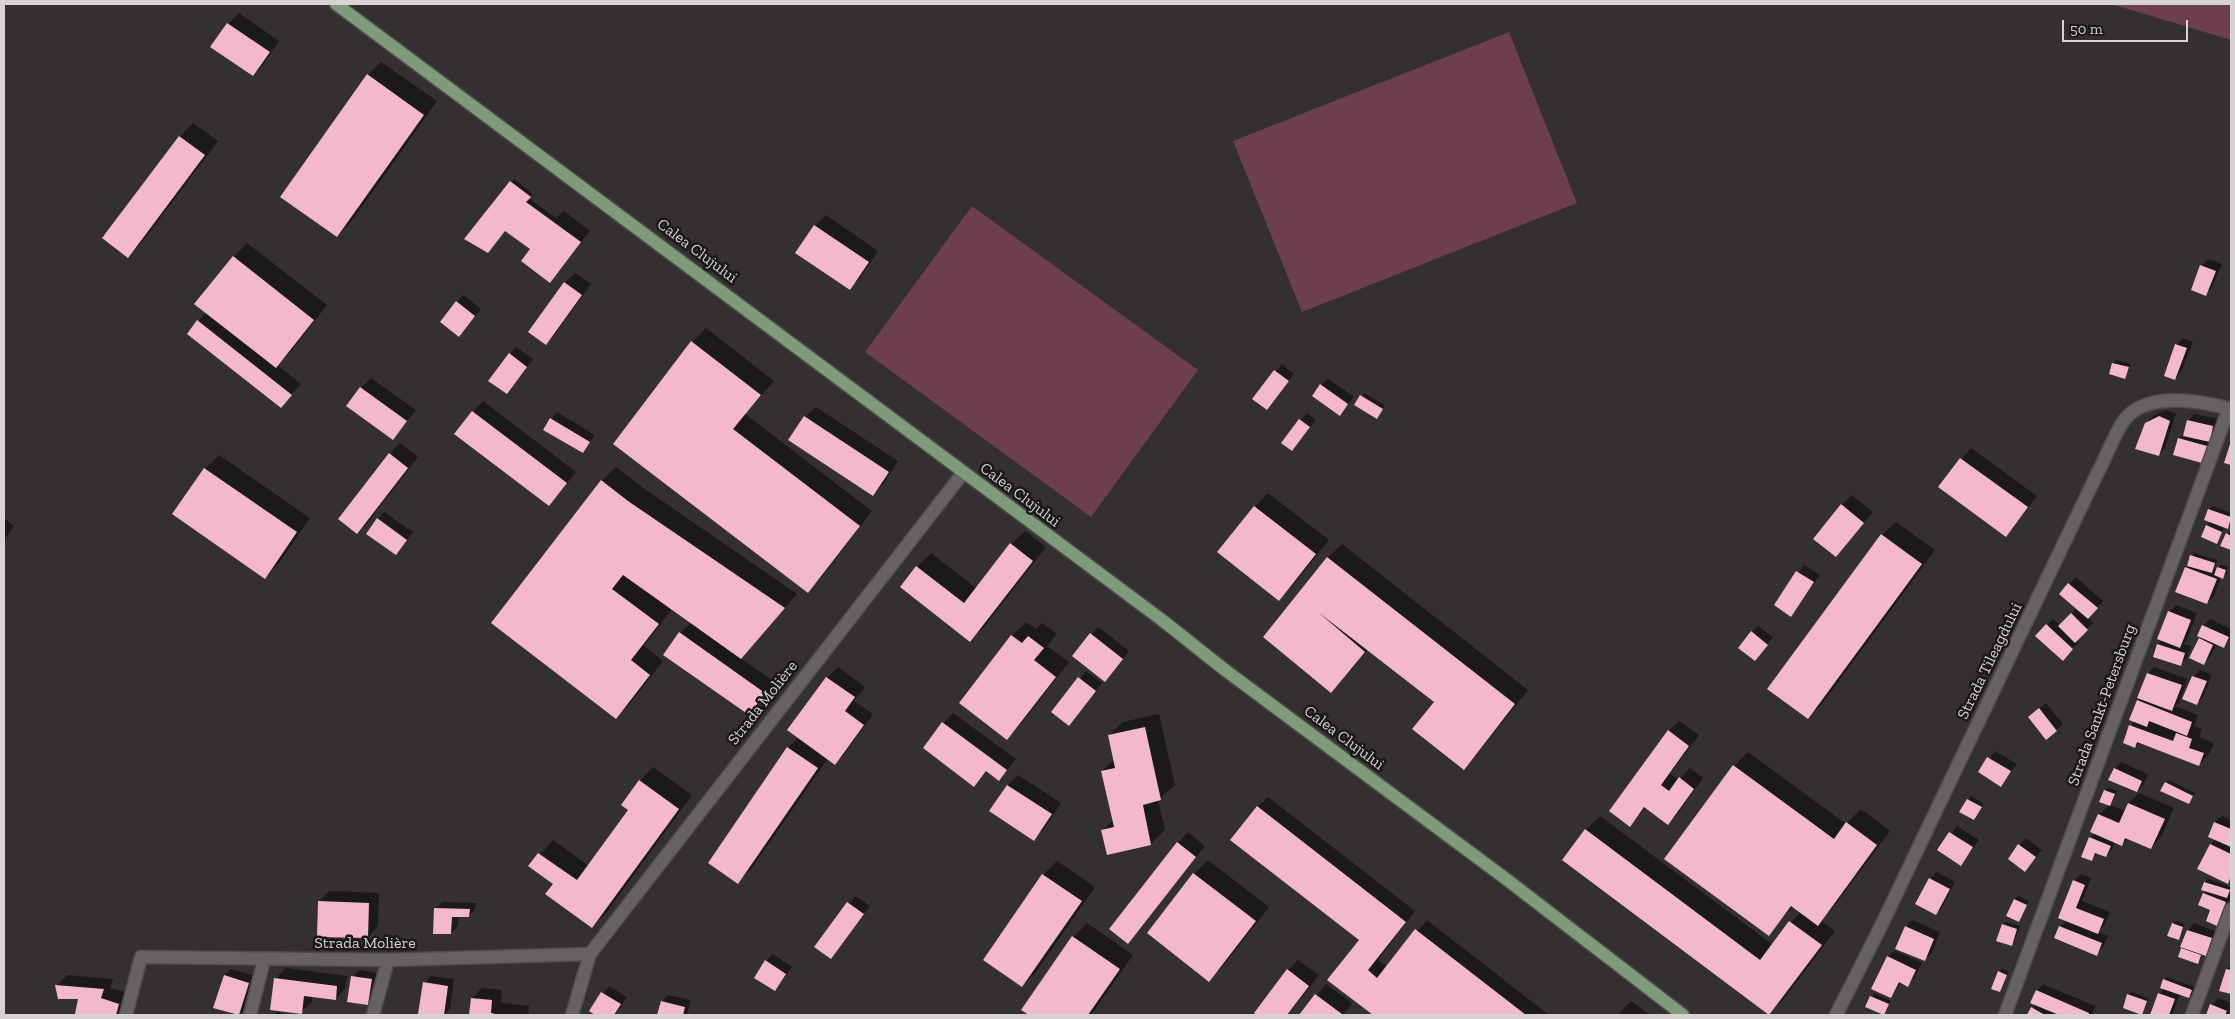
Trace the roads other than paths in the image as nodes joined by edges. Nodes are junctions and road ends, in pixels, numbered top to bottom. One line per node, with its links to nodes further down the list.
1 (336, 4): 3 (main road, Calea Clujului)
2 (2230, 409): 13 (street, Strada Tileagdului); 14 (street, Strada Sankt-Petersburg)
3 (963, 473): 5 (street, Strada Molière); 12 (main road, Calea Clujului)
4 (2231, 909): 15 (street)
5 (590, 954): 7 (street, Strada Molière); 11 (street, Strada Molière)
6 (264, 960): 7 (street, Strada Molière); 8 (street, Strada Molière); 9 (street)
7 (388, 960): 10 (street)
8 (126, 1015)
9 (250, 1015)
10 (373, 1015)
11 (572, 1015)
12 (1683, 1015)
13 (1836, 1015)
14 (2005, 1015)
15 (2192, 1015)

